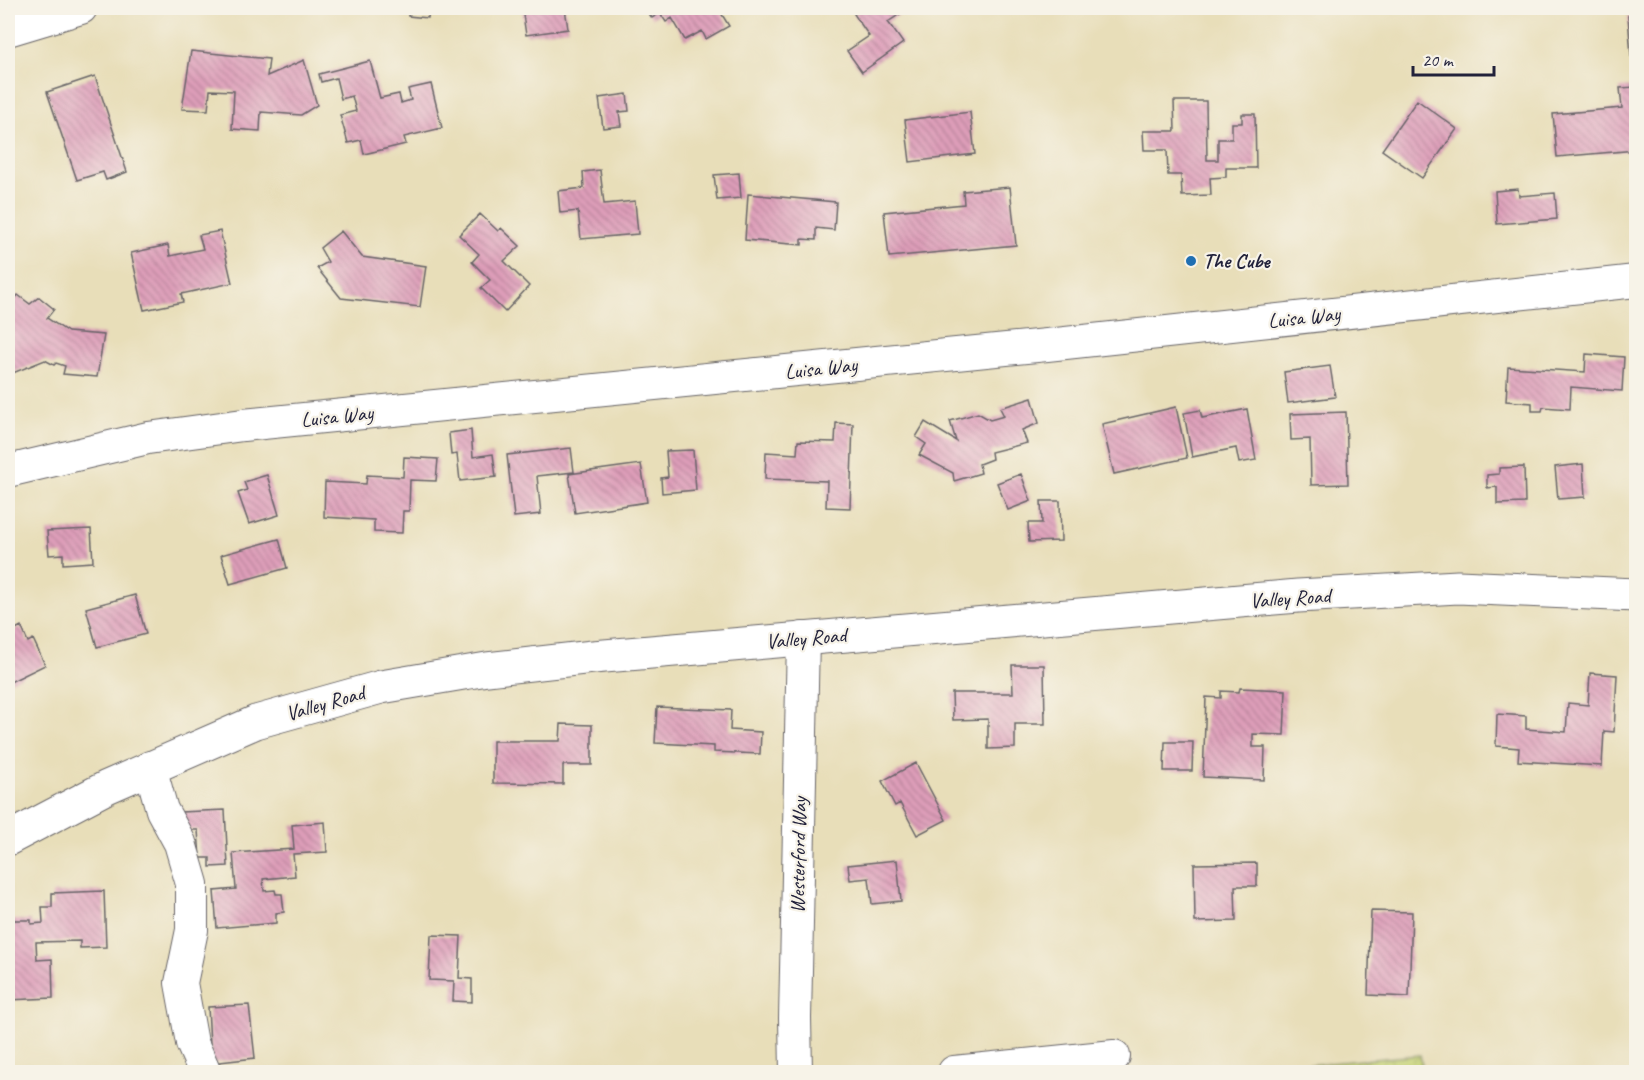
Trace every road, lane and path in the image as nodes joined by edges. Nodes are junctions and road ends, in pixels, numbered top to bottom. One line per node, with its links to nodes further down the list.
1 (81, 8): 2 (street)
2 (8, 30)
3 (1636, 281): 4 (street, Luisa Way)
4 (8, 471)
5 (1636, 595): 6 (street, Valley Road)
6 (803, 638): 7 (street, Valley Road); 11 (street, Westerford Way)
7 (150, 767): 8 (street, Valley Road); 10 (street)
8 (8, 839)
9 (1114, 1056): 12 (street)
10 (205, 1072)
11 (796, 1072)
12 (954, 1072)

